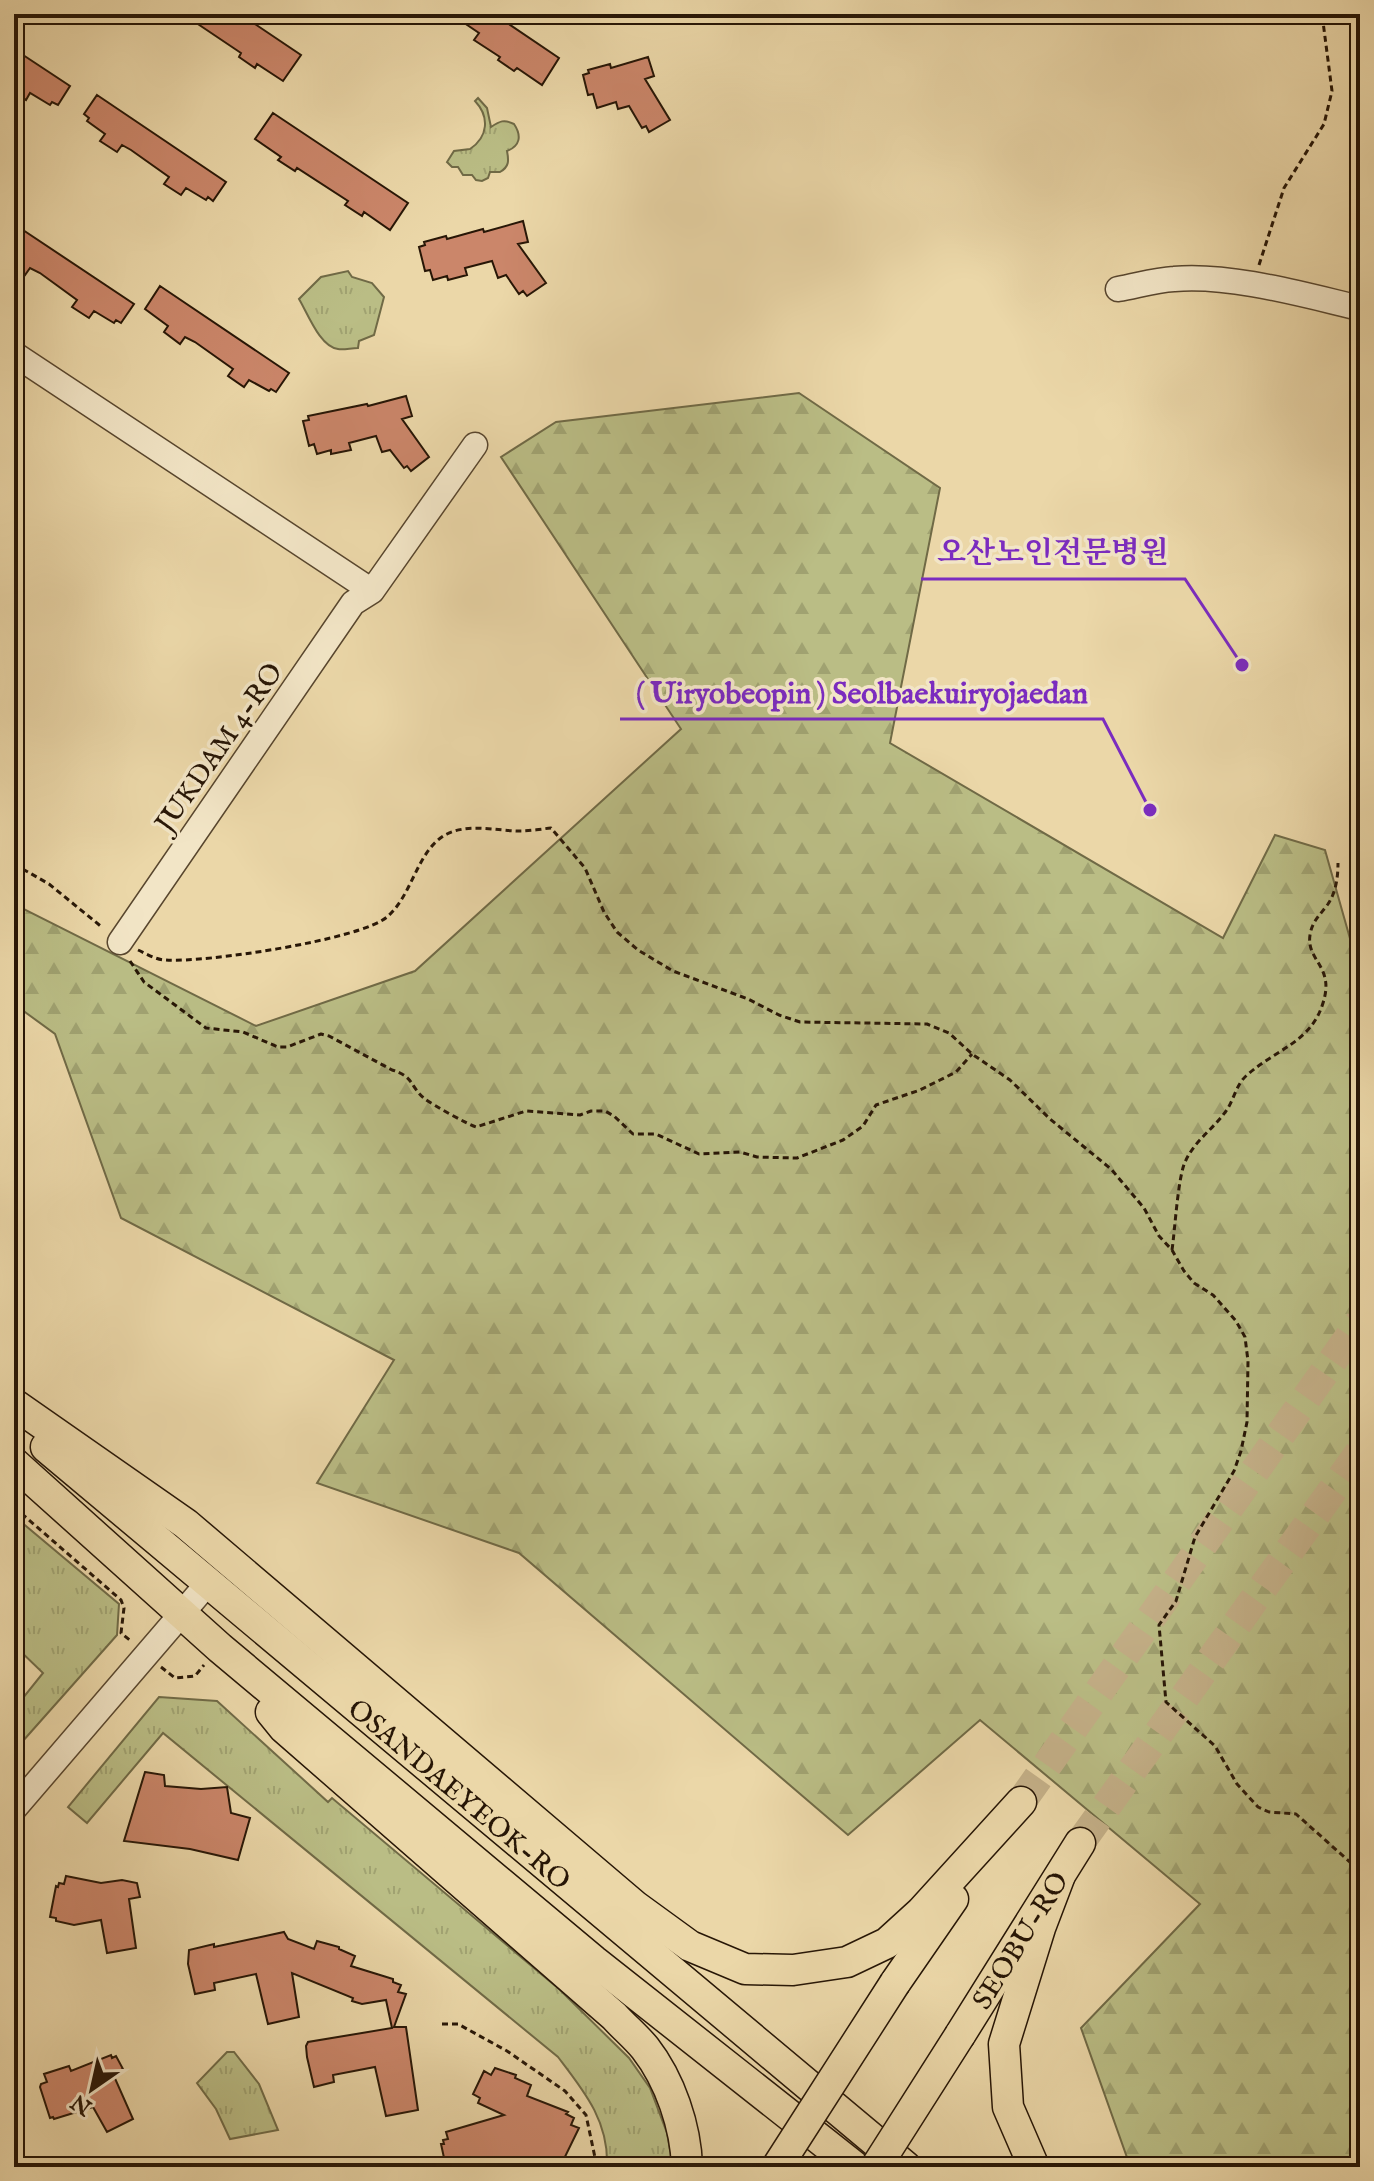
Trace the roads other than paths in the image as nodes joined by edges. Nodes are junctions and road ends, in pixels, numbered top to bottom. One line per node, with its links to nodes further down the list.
1 (1118, 289): 2 (street)
2 (1360, 308)
3 (14, 354): 5 (street)
4 (475, 445): 5 (street, JUKDAM 4-RO)
5 (372, 591): 6 (street, JUKDAM 4-RO)
6 (120, 942)
7 (14, 1404): 17 (main road, bridge)
8 (14, 1421): 10 (main road, OSANDAEYEOK-RO)
9 (14, 1463): 11 (main road, OSANDAEYEOK-RO)
10 (208, 1583): 11 (street); 20 (main road, OSANDAEYEOK-RO)
11 (181, 1614): 12 (main road, OSANDAEYEOK-RO); 13 (street)
12 (220, 1648): 16 (main road); 18 (main road, OSANDAEYEOK-RO)
13 (14, 1809)
14 (1080, 1843): 15 (main road, SEOBU-RO)
15 (1059, 1878): 19 (main road, SEOBU-RO, bridge); 21 (main road)
16 (687, 2167)
17 (777, 2167)
18 (855, 2167)
19 (876, 2167)
20 (906, 2167)
21 (1034, 2167)

